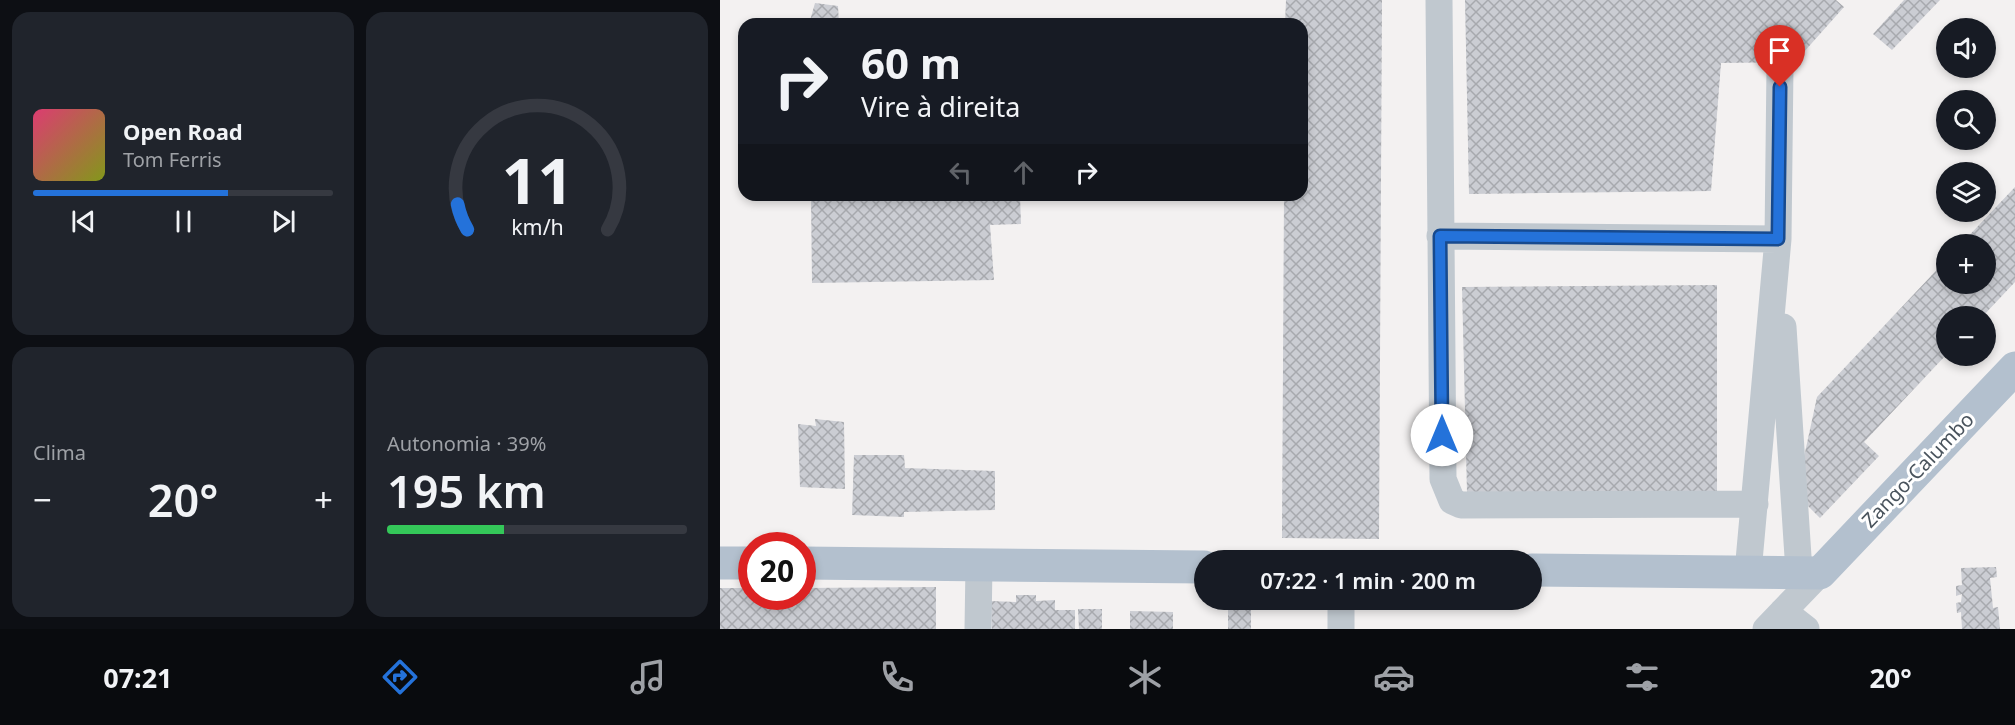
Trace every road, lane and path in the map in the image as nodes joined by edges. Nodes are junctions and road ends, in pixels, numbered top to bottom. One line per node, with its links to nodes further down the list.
1 (1438, 0): 3 (street)
2 (1780, 66): 4 (street)
3 (1440, 236): 4 (street); 6 (street)
4 (1778, 239): 6 (street); 14 (street)
5 (2015, 368): 14 (main road, Zango-Calumbo)
6 (1755, 504): 13 (street)
7 (720, 562): 8 (main road)
8 (738, 563)
9 (816, 563): 10 (main road)
10 (978, 565): 11 (main road); 17 (street)
11 (1194, 567)
12 (1542, 570): 13 (main road)
13 (1748, 572): 14 (main road)
14 (1810, 572): 16 (street)
15 (1341, 610): 18 (street)
16 (1775, 620): 19 (street)
17 (978, 629)
18 (1341, 629)
19 (1806, 629)

